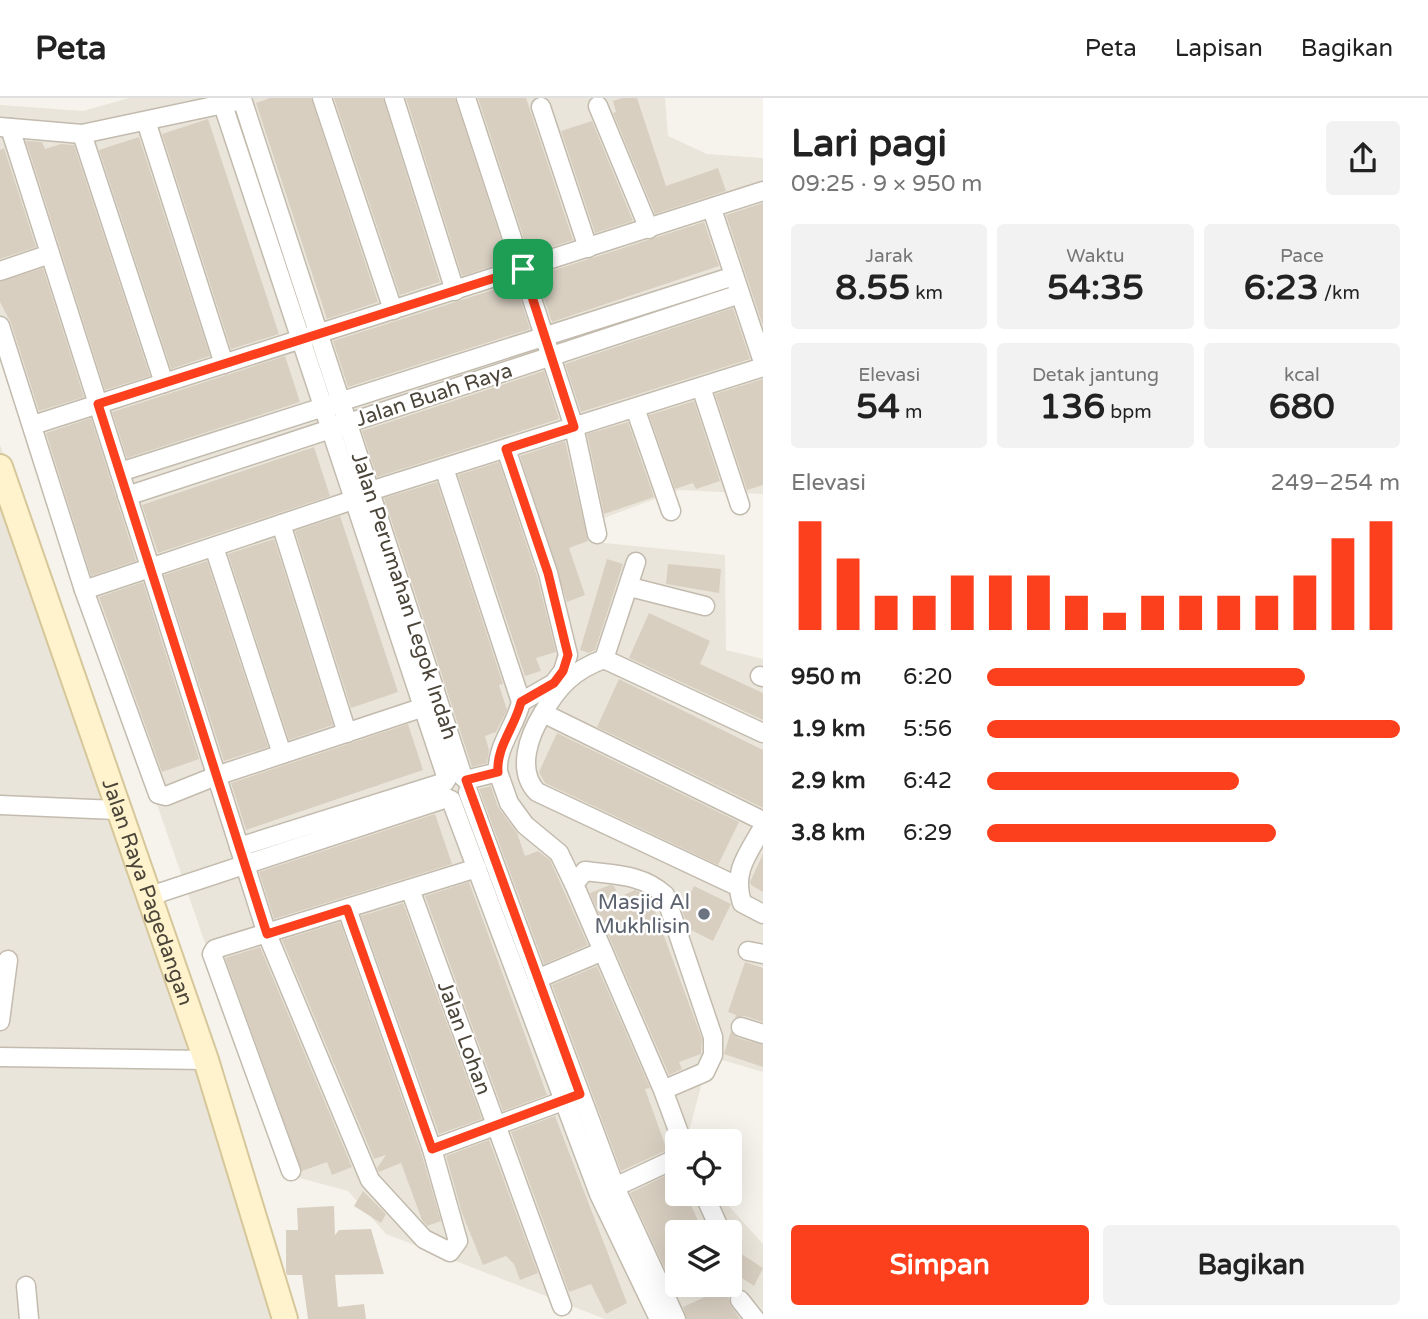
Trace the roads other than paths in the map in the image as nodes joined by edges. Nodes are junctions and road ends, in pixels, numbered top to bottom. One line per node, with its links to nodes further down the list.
1 (322, 98): 20 (street)
2 (394, 98): 19 (street)
3 (467, 98): 16 (street)
4 (244, 99): 5 (street, Jalan Perumahan Legok Indah); 22 (street, Jalan Perumahan Legok Indah)
5 (223, 104): 8 (street, Jalan Perumahan Legok Indah); 24 (street, Jalan Perumahan Legok Indah)
6 (598, 106): 13 (street)
7 (541, 107): 14 (street)
8 (146, 121): 10 (street, Jalan Perumahan Legok Indah); 26 (street)
9 (5, 128): 10 (street, Jalan Perumahan Legok Indah); 15 (street, Jalan Perumahan Legok Indah)
10 (82, 134): 28 (street)
11 (763, 191): 12 (street)
12 (712, 209): 13 (street); 18 (street)
13 (649, 229): 14 (street)
14 (588, 248): 16 (street)
15 (50, 254): 17 (street); 31 (street, Jalan Perumahan Legok Indah)
16 (523, 269): 19 (street); 23 (street)
17 (0, 271)
18 (737, 285): 23 (street, Jalan Buah Raya); 25 (street, Jalan Buah Raya); 27 (street)
19 (455, 291): 20 (street)
20 (393, 310): 22 (street)
21 (0, 326): 35 (street, Jalan Perumahan Legok Indah)
22 (319, 334): 24 (street); 30 (street, Jalan Perumahan Legok Indah)
23 (544, 337): 25 (street); 30 (street, Jalan Buah Raya)
24 (300, 340): 26 (street); 32 (street, Jalan Perumahan Legok Indah)
25 (551, 356): 34 (street, Jalan Buah Raya); 36 (street)
26 (225, 364): 28 (street)
27 (763, 365): 29 (street)
28 (164, 383): 31 (street)
29 (701, 387): 33 (street); 46 (street)
30 (341, 401): 32 (street, Jalan Buah Raya); 34 (street, Jalan Perumahan Legok Indah)
31 (98, 404): 35 (street); 41 (street, Jalan Perumahan Legok Indah)
32 (322, 407): 37 (street, Jalan Perumahan Legok Indah); 41 (street, Jalan Buah Raya)
33 (635, 408): 36 (street); 47 (street)
34 (348, 423): 37 (street, Jalan Buah Raya); 42 (street, Jalan Perumahan Legok Indah)
35 (33, 425): 54 (street, Jalan Perumahan Legok Indah)
36 (574, 427): 38 (street); 49 (street)
37 (329, 429): 43 (street, Jalan Buah Raya); 45 (street, Jalan Perumahan Legok Indah)
38 (506, 449): 40 (street); 57 (street)
39 (0, 467): 44 (street, Jalan Raya Pagedangan)
40 (444, 468): 42 (street); 57 (street)
41 (120, 472): 43 (street, Jalan Perumahan Legok Indah)
42 (370, 491): 65 (street, Jalan Perumahan Legok Indah)
43 (127, 496): 52 (street, Jalan Perumahan Legok Indah)
44 (6, 500): 67 (street, Jalan Raya Pagedangan)
45 (353, 500): 48 (street, Jalan Perumahan Legok Indah); 58 (street, Jalan Perumahan Legok Indah)
46 (740, 505)
47 (671, 511)
48 (281, 524): 50 (street, Jalan Perumahan Legok Indah); 60 (street)
49 (597, 534)
50 (214, 547): 52 (street, Jalan Perumahan Legok Indah); 62 (street)
51 (636, 562): 53 (street)
52 (150, 568): 54 (street, Jalan Perumahan Legok Indah); 64 (street, Jalan Perumahan Legok Indah)
53 (630, 587): 55 (street); 56 (street)
54 (84, 590): 64 (street, Jalan Perumahan Legok Indah)
55 (705, 606)
56 (604, 659): 59 (street); 61 (street)
57 (521, 702): 63 (street)
58 (421, 708): 60 (street, Jalan Perumahan Legok Indah); 65 (street, Jalan Perumahan Legok Indah)
59 (543, 713): 68 (street); 74 (street)
60 (347, 733): 62 (street, Jalan Perumahan Legok Indah)
61 (763, 733)
62 (282, 754): 64 (street, Jalan Perumahan Legok Indah)
63 (498, 772): 65 (street); 73 (street)
64 (216, 776): 70 (street, Jalan Perumahan Legok Indah)
65 (455, 787): 70 (street); 71 (street); 72 (street, Jalan Perumahan Legok Indah); 82 (street, Jalan Perumahan Legok Indah)
66 (0, 805): 67 (street)
67 (116, 810): 76 (street, Jalan Raya Pagedangan)
68 (763, 821)
69 (763, 827): 74 (street)
70 (239, 847): 71 (street, Jalan Perumahan Legok Indah)
71 (245, 865): 76 (street); 79 (street, Jalan Perumahan Legok Indah)
72 (477, 867): 75 (street); 89 (street, Jalan Perumahan Legok Indah)
73 (574, 884): 80 (street); 88 (street)
74 (737, 886): 78 (street)
75 (410, 889): 77 (street); 90 (street, Jalan Lohan)
76 (146, 897): 87 (street, Jalan Raya Pagedangan)
77 (347, 909): 79 (street); 92 (street)
78 (763, 914)
79 (267, 934): 92 (street, Jalan Perumahan Legok Indah); 94 (street)
80 (603, 950): 82 (street); 88 (street)
81 (8, 960): 83 (street)
82 (537, 979): 89 (street, Jalan Perumahan Legok Indah)
83 (0, 1021)
84 (741, 1027): 85 (street)
85 (763, 1034)
86 (0, 1057): 87 (street)
87 (206, 1060): 100 (street, Jalan Raya Pagedangan)
88 (663, 1090): 91 (street)
89 (572, 1097): 90 (street); 95 (street, Jalan Perumahan Legok Indah); 101 (street, Jalan Perumahan Legok Indah)
90 (496, 1126): 92 (street); 98 (street, Jalan Lohan)
91 (678, 1129)
92 (432, 1149)
93 (665, 1164): 95 (street)
94 (291, 1171)
95 (615, 1187): 102 (street, Jalan Perumahan Legok Indah)
96 (26, 1286): 99 (street)
97 (740, 1300): 103 (street)
98 (562, 1306)
99 (29, 1319)
100 (285, 1319)
101 (659, 1319)
102 (676, 1319)
103 (755, 1319)

